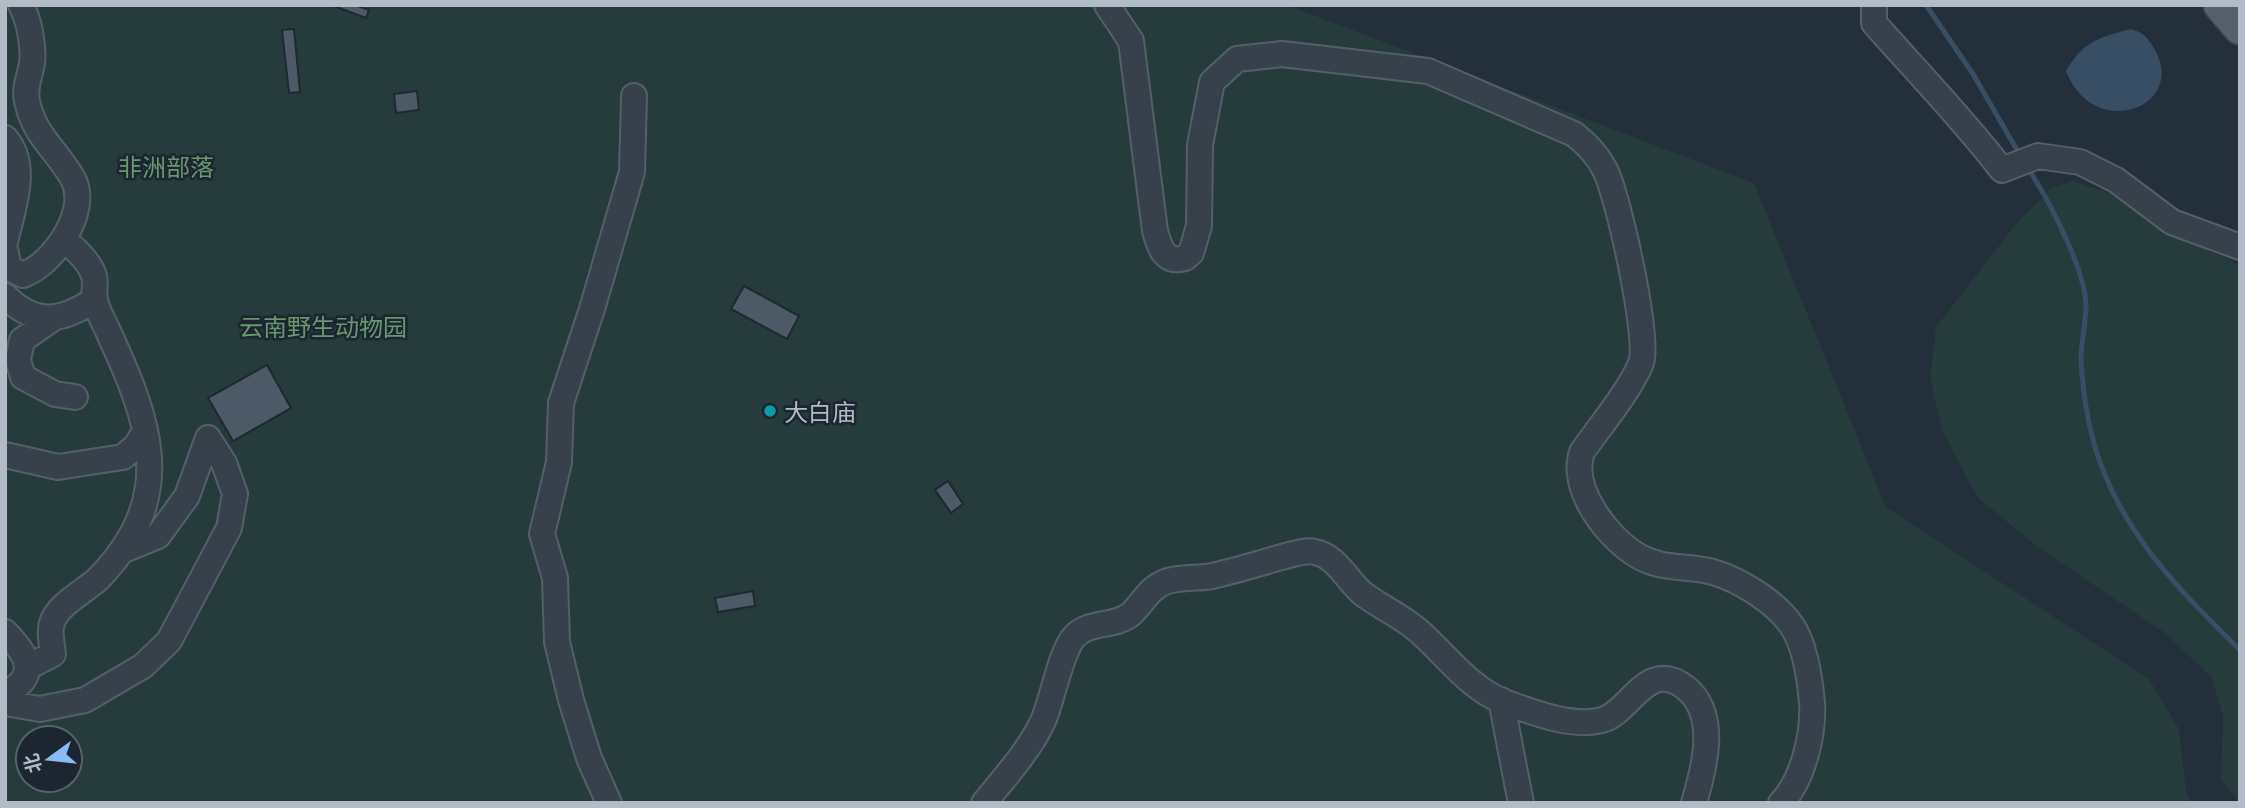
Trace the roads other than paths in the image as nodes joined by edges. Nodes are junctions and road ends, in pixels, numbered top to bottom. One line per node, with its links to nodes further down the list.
1 (21, 5): 8 (street)
2 (1107, 5): 28 (street)
3 (1874, 5): 10 (street)
4 (2220, 5): 5 (main road)
5 (2240, 28)
6 (634, 96): 24 (street)
7 (5, 138): 9 (street)
8 (65, 241): 11 (street); 13 (street)
9 (5, 242)
10 (2240, 247)
11 (5, 248)
12 (5, 296): 14 (street)
13 (94, 300): 14 (street); 16 (street)
14 (52, 319): 15 (street)
15 (75, 397)
16 (145, 431): 17 (street); 18 (street)
17 (5, 454)
18 (124, 550): 20 (street); 23 (street)
19 (5, 632): 20 (street)
20 (27, 667): 21 (street)
21 (5, 694)
22 (1500, 700): 25 (street); 26 (street); 27 (street)
23 (5, 703)
24 (609, 803)
25 (984, 803)
26 (1521, 803)
27 (1694, 803)
28 (1781, 803)

